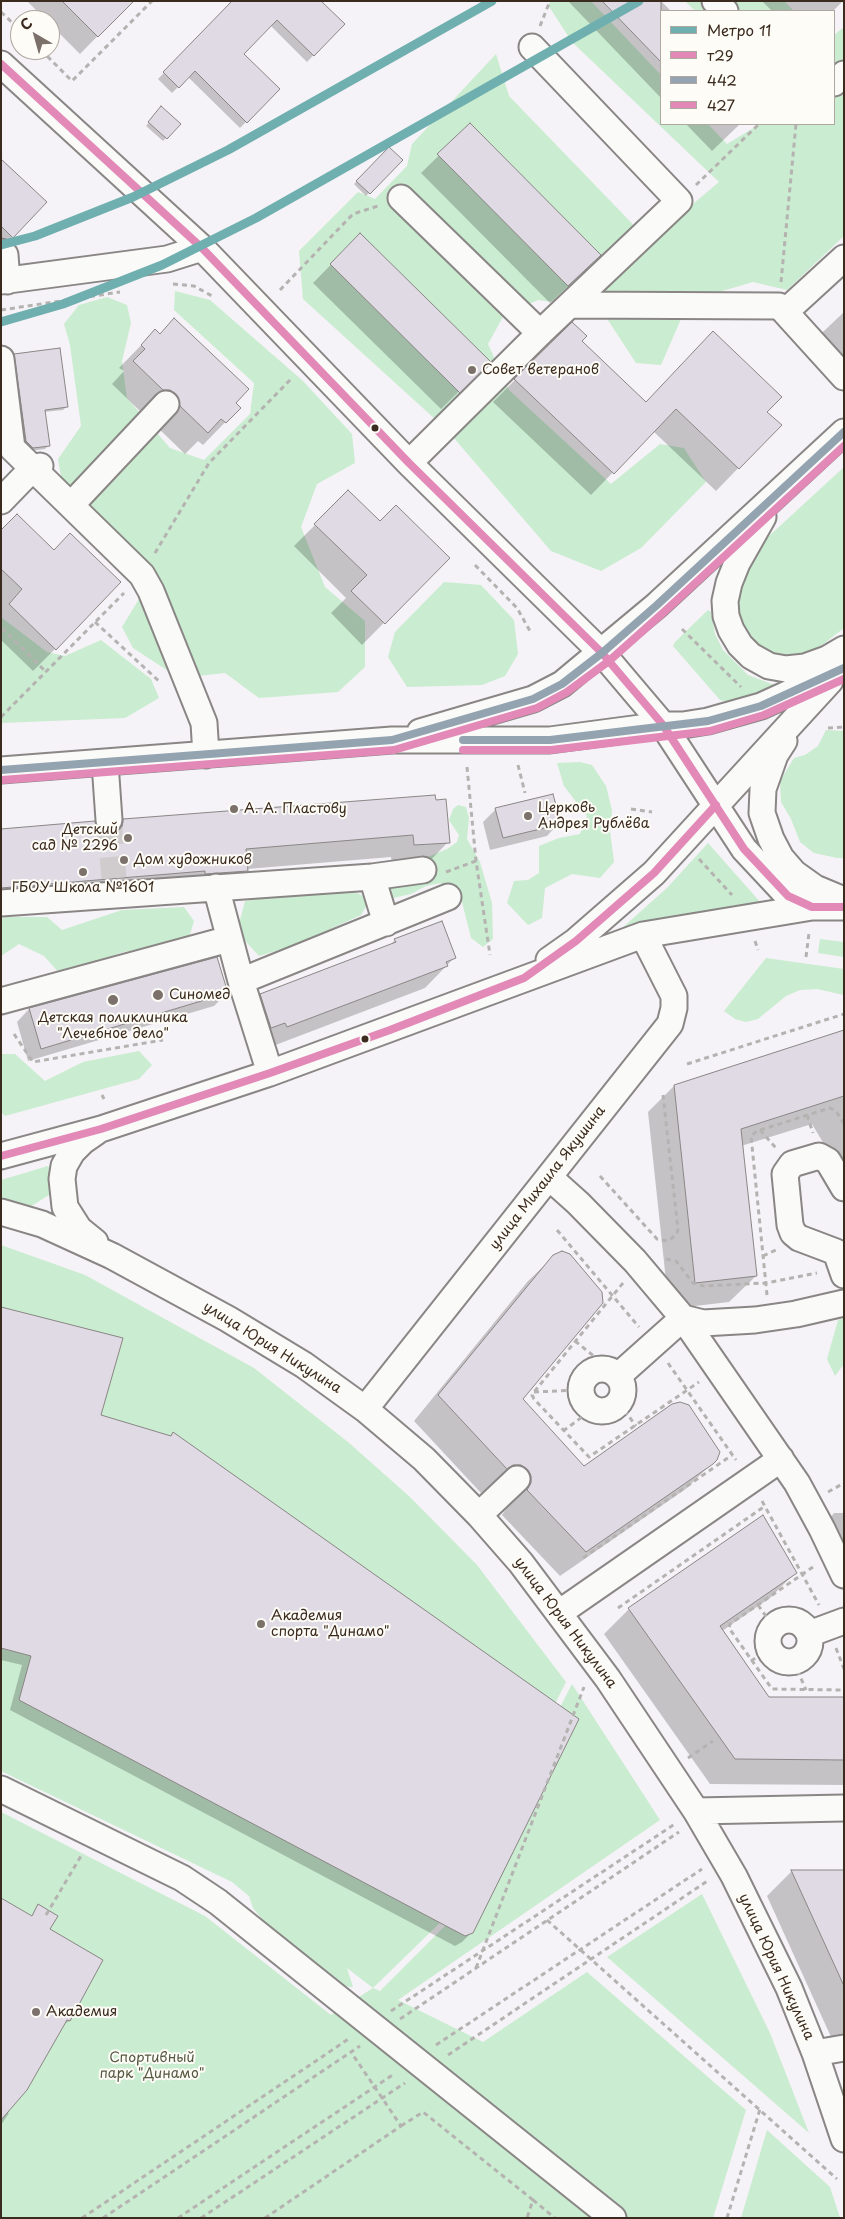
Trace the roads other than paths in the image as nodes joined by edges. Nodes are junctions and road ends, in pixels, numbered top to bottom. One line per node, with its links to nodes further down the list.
1 (715, 1): 2 (street)
2 (724, 10)
3 (532, 47): 10 (street)
4 (1, 64): 6 (street)
5 (400, 198): 12 (street)
6 (202, 248): 9 (street); 17 (street)
7 (1, 252): 9 (street)
8 (844, 258): 11 (street)
9 (4, 281)
10 (571, 305): 11 (street); 12 (street)
11 (782, 309): 14 (street)
12 (540, 333): 17 (street)
13 (1, 359): 18 (street)
14 (844, 377)
15 (166, 404): 21 (street)
16 (844, 432): 19 (street)
17 (409, 463): 22 (street)
18 (36, 467): 20 (street); 21 (street)
19 (775, 495): 22 (street); 23 (street)
20 (1, 501)
21 (71, 505): 27 (street)
22 (602, 653): 25 (street); 26 (street)
23 (843, 662): 24 (street); 25 (street)
24 (816, 694): 30 (street); 36 (street)
25 (663, 725): 26 (street); 30 (street)
26 (392, 740): 27 (street)
27 (206, 755): 28 (street)
28 (105, 763): 29 (street); 31 (street)
29 (1, 770)
30 (716, 805): 38 (street); 43 (street)
31 (110, 820)
32 (422, 870): 33 (street)
33 (372, 876): 34 (street); 40 (street)
34 (216, 887): 37 (street); 42 (street)
35 (448, 897): 40 (street)
36 (844, 900)
37 (1, 903)
38 (812, 907): 39 (street); 41 (street)
39 (844, 907)
40 (386, 923): 44 (street)
41 (643, 935): 43 (street); 49 (street, улица Михаила Якушина)
42 (229, 939): 44 (street); 45 (street)
43 (524, 978): 46 (street)
44 (241, 981): 46 (street)
45 (1, 1001)
46 (270, 1073): 47 (street)
47 (101, 1129): 48 (street); 52 (street, улица Юрия Никулина)
48 (1, 1156)
49 (549, 1177): 55 (street); 57 (street, улица Михаила Якушина)
50 (844, 1188): 53 (street)
51 (1, 1212): 52 (street, улица Юрия Никулина)
52 (112, 1256): 57 (street, улица Юрия Никулина)
53 (841, 1256)
54 (844, 1302): 55 (street)
55 (683, 1318): 56 (street); 58 (street)
56 (615, 1373): 56 (street)
57 (365, 1409): 60 (street, улица Юрия Никулина)
58 (781, 1459): 61 (street); 62 (street)
59 (517, 1479): 60 (street)
60 (479, 1515): 62 (street, улица Юрия Никулина)
61 (844, 1575)
62 (559, 1613): 67 (street, улица Юрия Никулина)
63 (844, 1621): 64 (street)
64 (809, 1634): 64 (street)
65 (1, 1789): 72 (street)
66 (844, 1808): 67 (street)
67 (696, 1811): 69 (street, улица Юрия Никулина)
68 (844, 2048): 69 (street)
69 (815, 2052): 70 (street, улица Юрия Никулина)
70 (835, 2081): 71 (street, улица Юрия Никулина)
71 (844, 2139)
72 (613, 2218)

